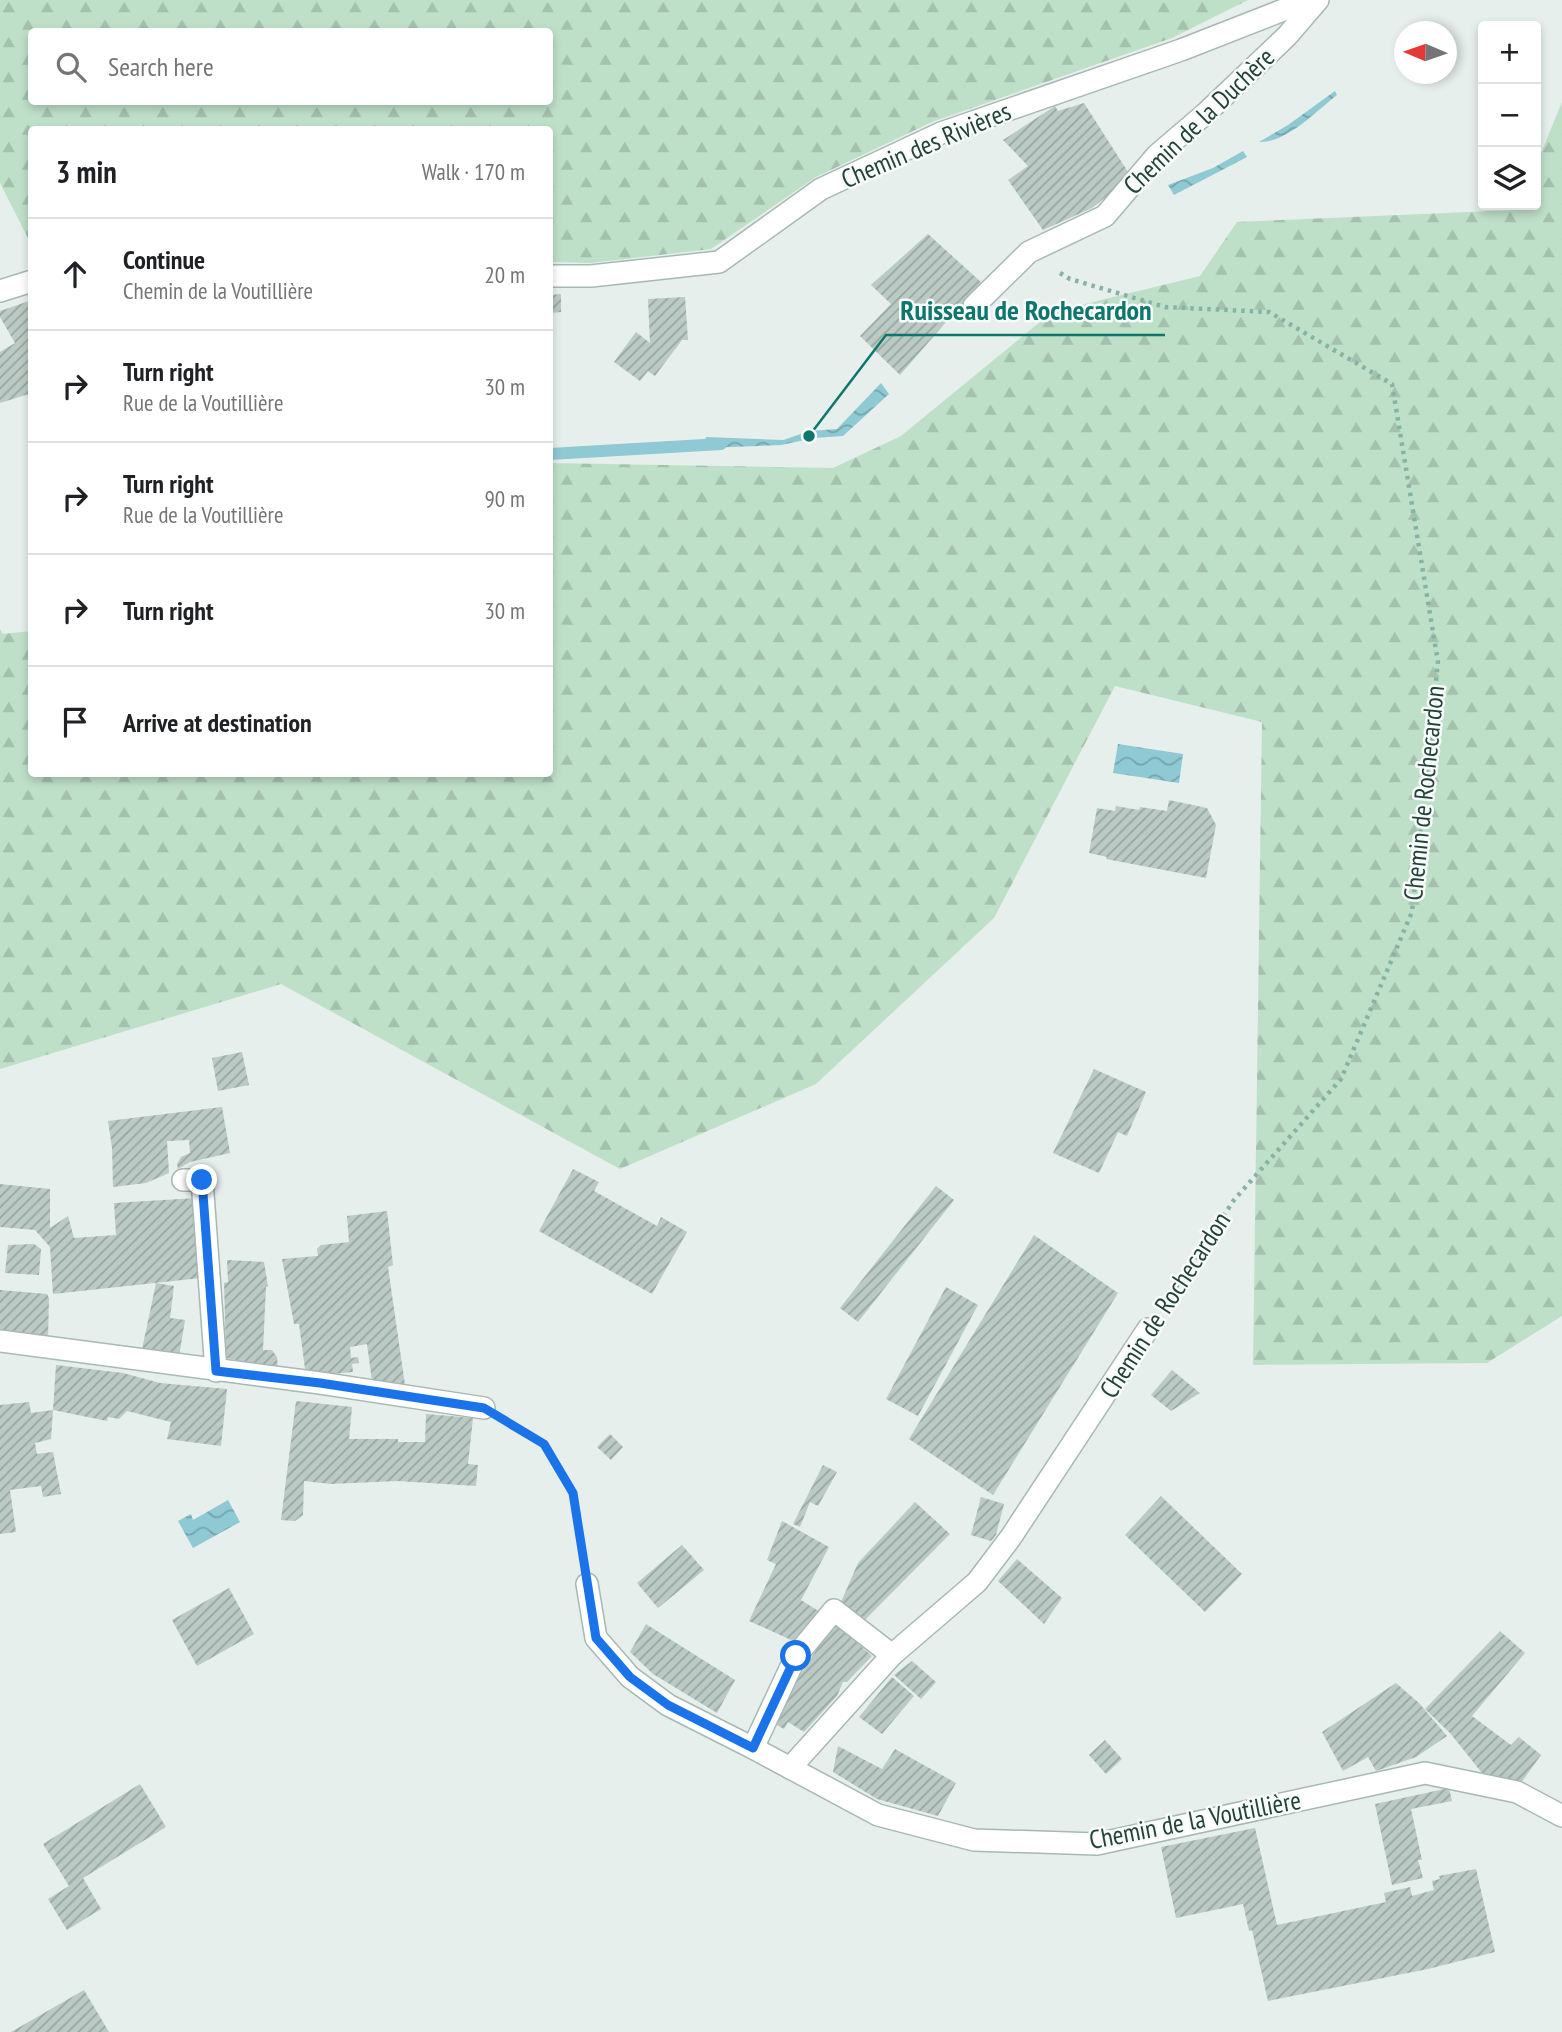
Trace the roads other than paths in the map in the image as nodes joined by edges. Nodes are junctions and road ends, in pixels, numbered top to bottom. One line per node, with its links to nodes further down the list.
1 (1309, 0): 3 (street, Chemin des Rivières)
2 (1318, 0): 6 (street, Chemin de la Duchère)
3 (553, 275)
4 (28, 282): 5 (street)
5 (0, 291)
6 (974, 306)
7 (183, 1180): 10 (street)
8 (1148, 1329): 13 (street, Chemin de Rochecardon)
9 (0, 1341): 10 (street)
10 (216, 1371): 11 (street)
11 (484, 1408)
12 (587, 1584): 14 (street, Chemin de la Voutillière)
13 (892, 1655): 14 (street); 15 (street, Chemin de Rochecardon)
14 (753, 1748): 15 (street, Chemin de la Voutillière)
15 (790, 1768): 16 (street, Chemin de la Voutillière)
16 (1562, 1816)

